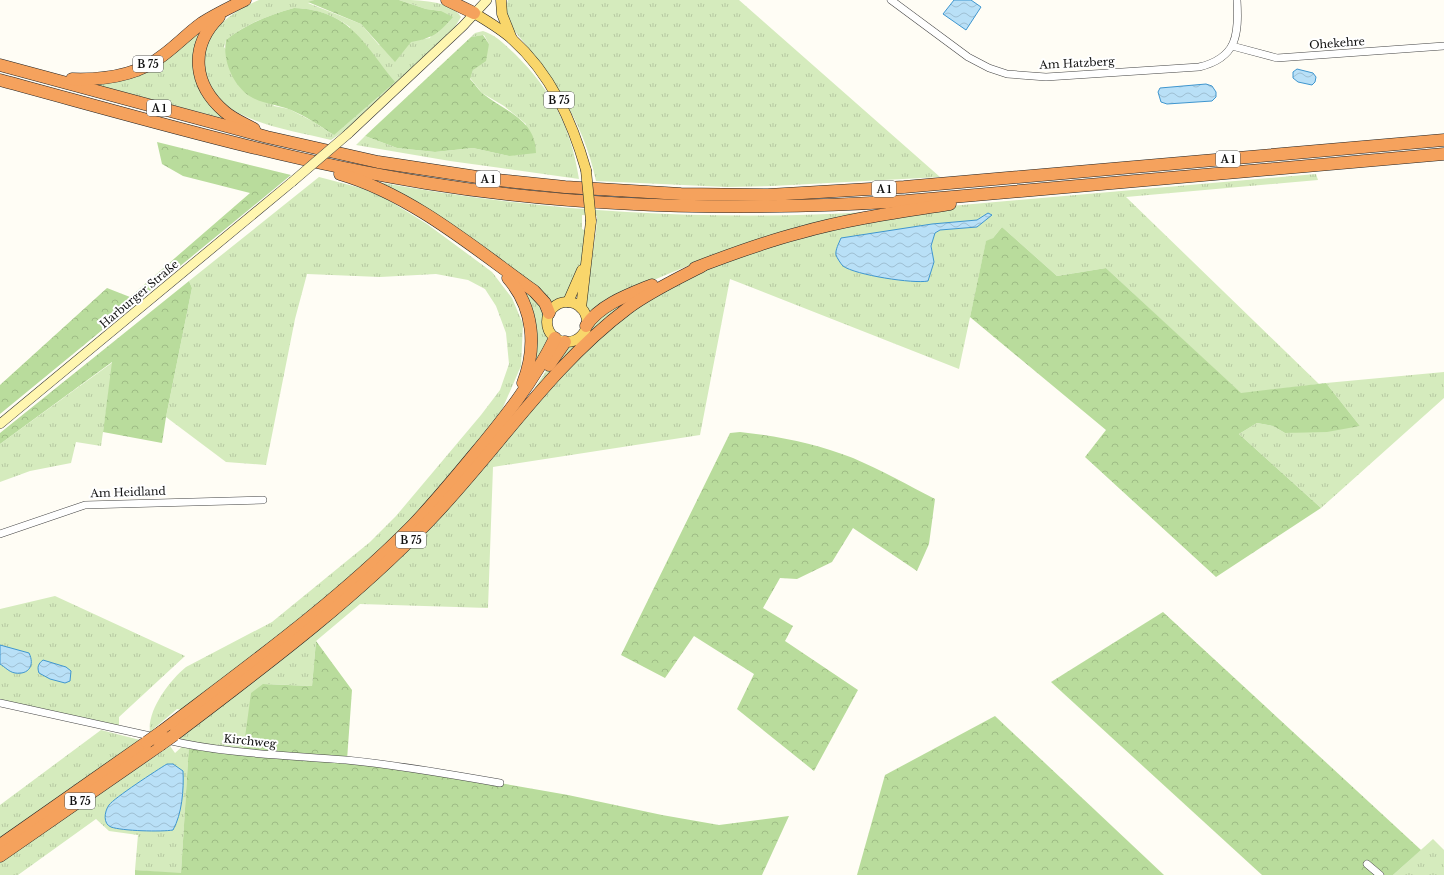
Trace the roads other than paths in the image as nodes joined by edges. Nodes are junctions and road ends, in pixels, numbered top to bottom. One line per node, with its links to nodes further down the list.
1 (245, 0): 8 (highway)
2 (447, 0): 9 (highway)
3 (487, 0): 9 (street)
4 (493, 0): 9 (street)
5 (501, 0): 10 (main road, B 75)
6 (891, 0): 11 (street, Am Hatzberg)
7 (1237, 0): 11 (street)
8 (230, 7): 14 (highway, B 75); 16 (highway)
9 (477, 15): 10 (main road, B 75); 29 (street, Harburger Straße, bridge)
10 (512, 39): 22 (main road, B 75, bridge)
11 (1232, 46): 12 (street, Ohekehre)
12 (1444, 46)
13 (0, 65): 14 (highway, A 1)
14 (51, 79): 16 (highway, A 1)
15 (0, 80): 18 (highway, A 1)
16 (267, 138): 17 (highway, A 1)
17 (1444, 140)
18 (253, 147): 20 (highway, A 1); 21 (highway)
19 (1444, 154): 20 (highway, A 1)
20 (1003, 192): 23 (highway)
21 (482, 253): 26 (highway); 31 (highway)
22 (587, 261): 24 (main road, B 75); 25 (main road, B 75)
23 (702, 266): 27 (highway); 30 (highway)
24 (568, 302): 25 (main road); 26 (main road)
25 (580, 308): 27 (main road, B 75)
26 (549, 313): 28 (main road)
27 (586, 326): 28 (main road, B 75)
28 (560, 340): 30 (highway, B 75); 31 (highway, B 75)
29 (0, 424)
30 (495, 444): 37 (highway, B 75, bridge)
31 (482, 446): 36 (highway, B 75, bridge)
32 (263, 500): 33 (street, Am Heidland)
33 (0, 534)
34 (0, 703): 35 (street, Kirchweg)
35 (500, 783)
36 (0, 845)
37 (0, 856)
38 (1367, 864): 39 (street)
39 (1380, 875)

